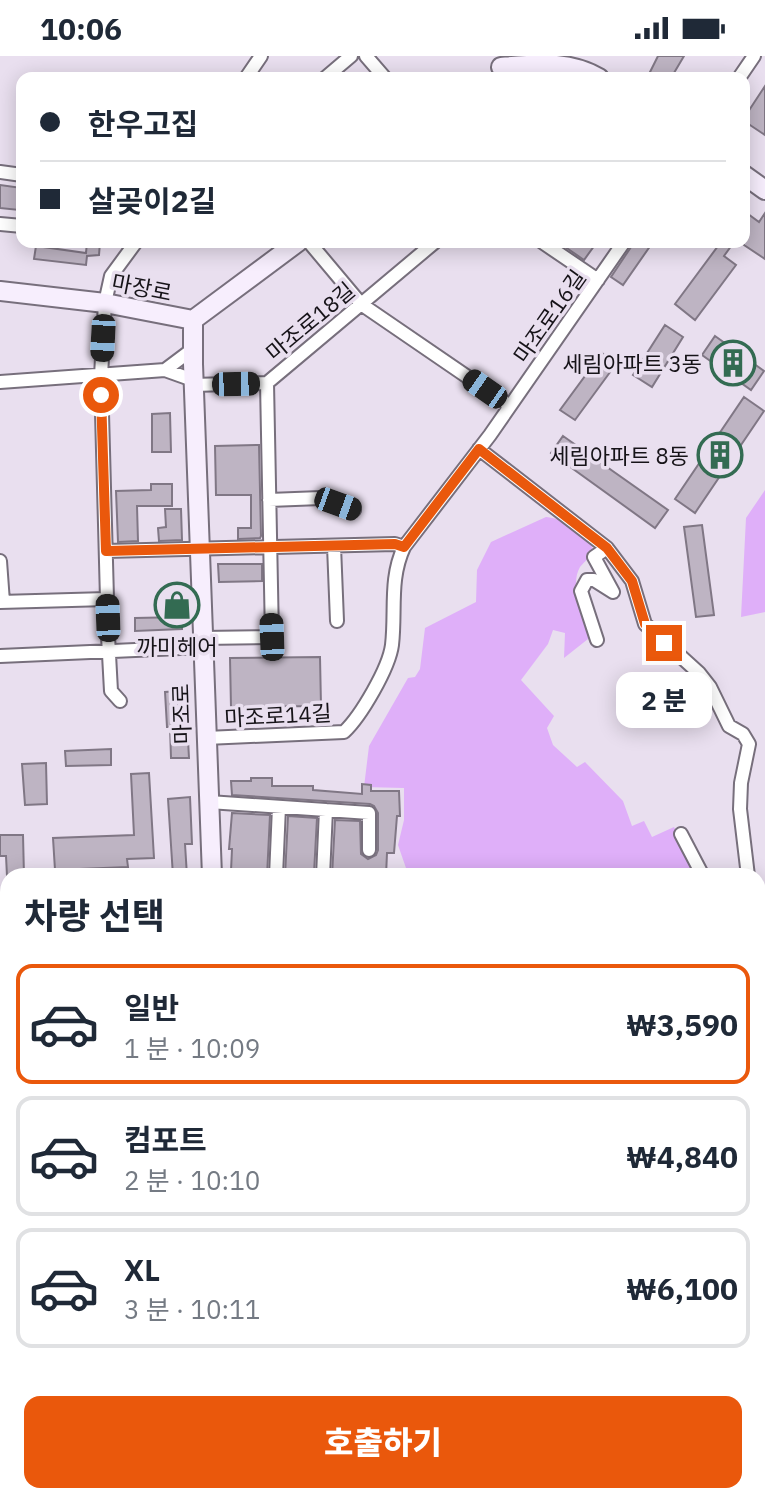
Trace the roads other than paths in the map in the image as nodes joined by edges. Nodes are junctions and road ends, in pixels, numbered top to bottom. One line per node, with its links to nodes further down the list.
1 (351, 56): 5 (street)
2 (366, 56): 6 (street)
3 (572, 62): 4 (main road)
4 (501, 67)
5 (332, 72)
6 (380, 72)
7 (132, 248): 15 (street)
8 (290, 248): 17 (main road, 마장로)
9 (314, 248): 16 (street)
10 (428, 248): 16 (street, 마조로18길)
11 (551, 248): 13 (street)
12 (620, 248): 13 (street, 마조로16길)
13 (598, 280): 24 (street, 마조로16길)
14 (0, 291): 15 (main road, 마장로)
15 (105, 303): 17 (main road, 마장로); 20 (street)
16 (361, 304): 23 (street, 마조로18길); 24 (street)
17 (193, 320): 18 (main road, 마조로)
18 (193, 349): 19 (street); 22 (main road, 마조로)
19 (165, 370): 20 (street); 22 (street)
20 (101, 376): 21 (street); 33 (street)
21 (0, 382)
22 (193, 383): 23 (street, 마조로18길); 32 (main road, 마조로)
23 (267, 383): 26 (street)
24 (510, 406): 25 (street, 마조로16길)
25 (479, 449): 29 (street, 마조로16길); 31 (street)
26 (269, 500): 27 (street); 30 (street)
27 (354, 510)
28 (334, 546): 29 (street); 30 (street); 37 (street)
29 (404, 547): 43 (street, 마조로14길)
30 (269, 548): 32 (street); 39 (street)
31 (607, 548): 38 (street); 53 (street)
32 (199, 550): 33 (street); 39 (main road, 마조로)
33 (106, 551): 35 (street)
34 (0, 561): 36 (street)
35 (107, 599): 36 (street); 40 (street)
36 (1, 602)
37 (337, 621)
38 (597, 640)
39 (202, 642): 40 (street); 43 (main road, 마조로)
40 (109, 652): 41 (street); 42 (street)
41 (0, 656)
42 (120, 701)
43 (206, 738): 44 (main road, 마조로)
44 (209, 802): 45 (street); 49 (main road, 마조로)
45 (279, 807): 46 (street); 50 (street)
46 (326, 810): 48 (street); 51 (street)
47 (681, 834): 52 (street)
48 (369, 850)
49 (212, 868)
50 (276, 868)
51 (323, 868)
52 (699, 868)
53 (747, 868)

